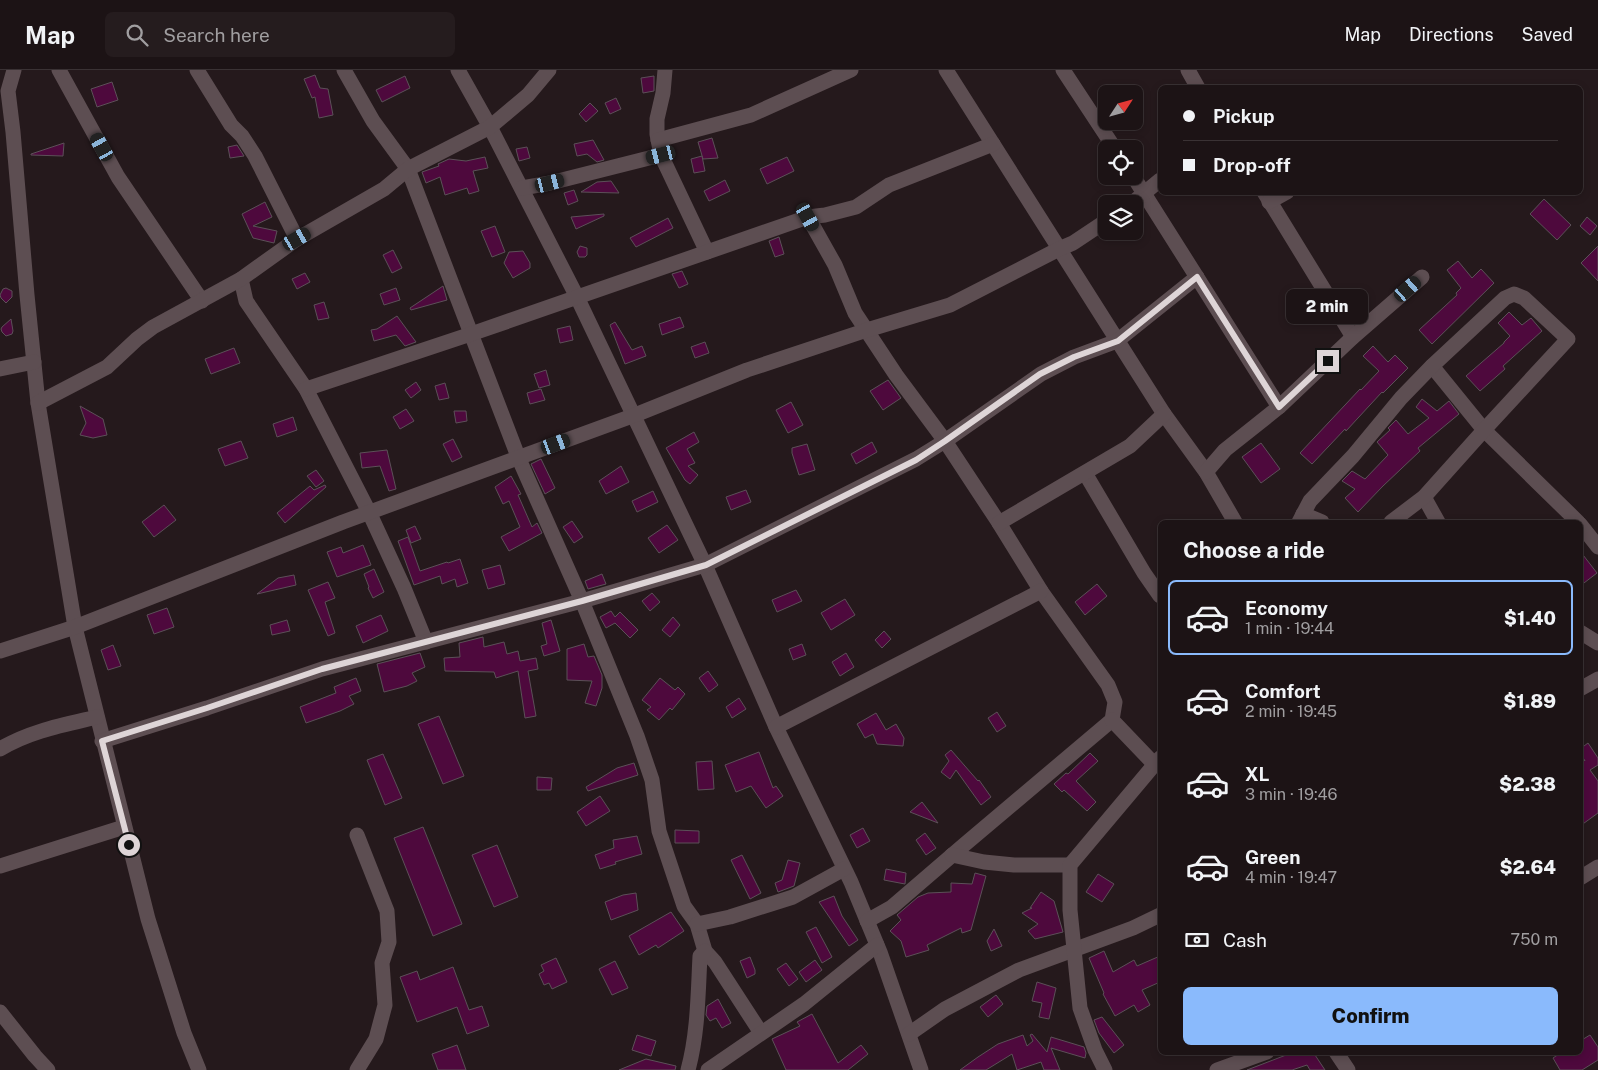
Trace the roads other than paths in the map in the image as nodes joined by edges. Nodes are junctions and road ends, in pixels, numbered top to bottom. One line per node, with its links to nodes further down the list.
1 (14, 70): 13 (street)
2 (59, 70): 34 (street)
3 (197, 70): 27 (street)
4 (344, 70): 18 (street)
5 (458, 70): 14 (street)
6 (549, 70): 14 (street)
7 (665, 70): 17 (street)
8 (851, 70): 17 (street)
9 (946, 70): 16 (street)
10 (1063, 70): 15 (street)
11 (1188, 70): 12 (street)
12 (1196, 85)
13 (4, 95): 39 (street)
14 (490, 127): 18 (street); 21 (street)
15 (1109, 140)
16 (992, 144): 25 (street); 28 (street)
17 (660, 148): 21 (street); 29 (street)
18 (408, 169): 27 (street); 36 (street)
19 (1158, 182): 22 (street)
20 (1139, 185): 22 (street)
21 (522, 188): 33 (street)
22 (1145, 193): 23 (street); 30 (street)
23 (1142, 195)
24 (1267, 197): 37 (street)
25 (808, 217): 29 (street); 35 (street)
26 (1098, 226): 28 (street)
27 (297, 239): 32 (street)
28 (1059, 249): 35 (street); 38 (street)
29 (707, 252): 33 (street)
30 (1197, 277): 38 (street); 44 (street)
31 (1422, 277): 37 (street)
32 (241, 279): 34 (street); 42 (street)
33 (577, 297): 36 (street); 46 (street)
34 (202, 301): 43 (street)
35 (867, 330): 46 (street); 48 (street)
36 (471, 334): 42 (street); 49 (street)
37 (1353, 338): 44 (street)
38 (1118, 341): 45 (street); 48 (street)
39 (34, 362): 41 (street); 43 (street)
40 (1432, 366): 47 (street); 47 (street); 54 (street)
41 (0, 369)
42 (306, 389): 53 (street)
43 (38, 403): 66 (street)
44 (1279, 407): 50 (street)
45 (1164, 414): 50 (street); 51 (street)
46 (634, 415): 49 (street); 62 (street)
47 (1484, 430): 52 (street); 58 (street)
48 (945, 441): 59 (street); 62 (street)
49 (518, 458): 53 (street); 65 (street)
50 (1206, 472): 55 (street)
51 (1085, 473): 59 (street); 64 (street)
52 (1424, 497): 56 (street); 57 (street)
53 (369, 512): 66 (street); 68 (street)
54 (1301, 518)
55 (1234, 520)
56 (1394, 520)
57 (1437, 520)
58 (1576, 520)
59 (999, 523): 63 (street)
60 (1583, 527): 61 (street)
61 (1596, 539)
62 (706, 565): 65 (street); 75 (street)
63 (1041, 592): 74 (street); 75 (street)
64 (1158, 593)
65 (582, 601): 68 (street); 89 (street)
66 (75, 626): 70 (street); 73 (street)
67 (1583, 634): 69 (street)
68 (426, 642): 76 (street)
69 (1598, 643)
70 (0, 651)
71 (1598, 679): 72 (street)
72 (1583, 687)
73 (96, 716): 76 (street); 77 (street)
74 (1112, 720): 78 (street); 81 (street)
75 (776, 727): 85 (street)
76 (102, 741): 79 (street)
77 (0, 749)
78 (1157, 761): 82 (street)
79 (124, 827): 83 (street); 99 (street)
80 (357, 836): 100 (street)
81 (952, 855): 82 (street); 88 (street)
82 (1070, 865): 92 (street)
83 (0, 866)
84 (1598, 867): 86 (street)
85 (844, 869): 88 (street); 89 (street)
86 (1583, 876)
87 (1158, 916): 92 (street)
88 (867, 922): 90 (street)
89 (697, 924): 91 (street)
90 (877, 945): 94 (street); 95 (street)
91 (705, 951): 94 (street); 101 (street)
92 (1073, 951): 95 (street); 104 (street)
93 (0, 1012): 98 (street)
94 (761, 1033): 102 (street)
95 (909, 1034): 103 (street)
96 (1258, 1055): 105 (street)
97 (1338, 1055): 106 (street)
98 (48, 1070)
99 (199, 1070)
100 (357, 1070)
101 (688, 1070)
102 (708, 1070)
103 (921, 1070)
104 (1106, 1070)
105 (1217, 1070)
106 (1348, 1070)

